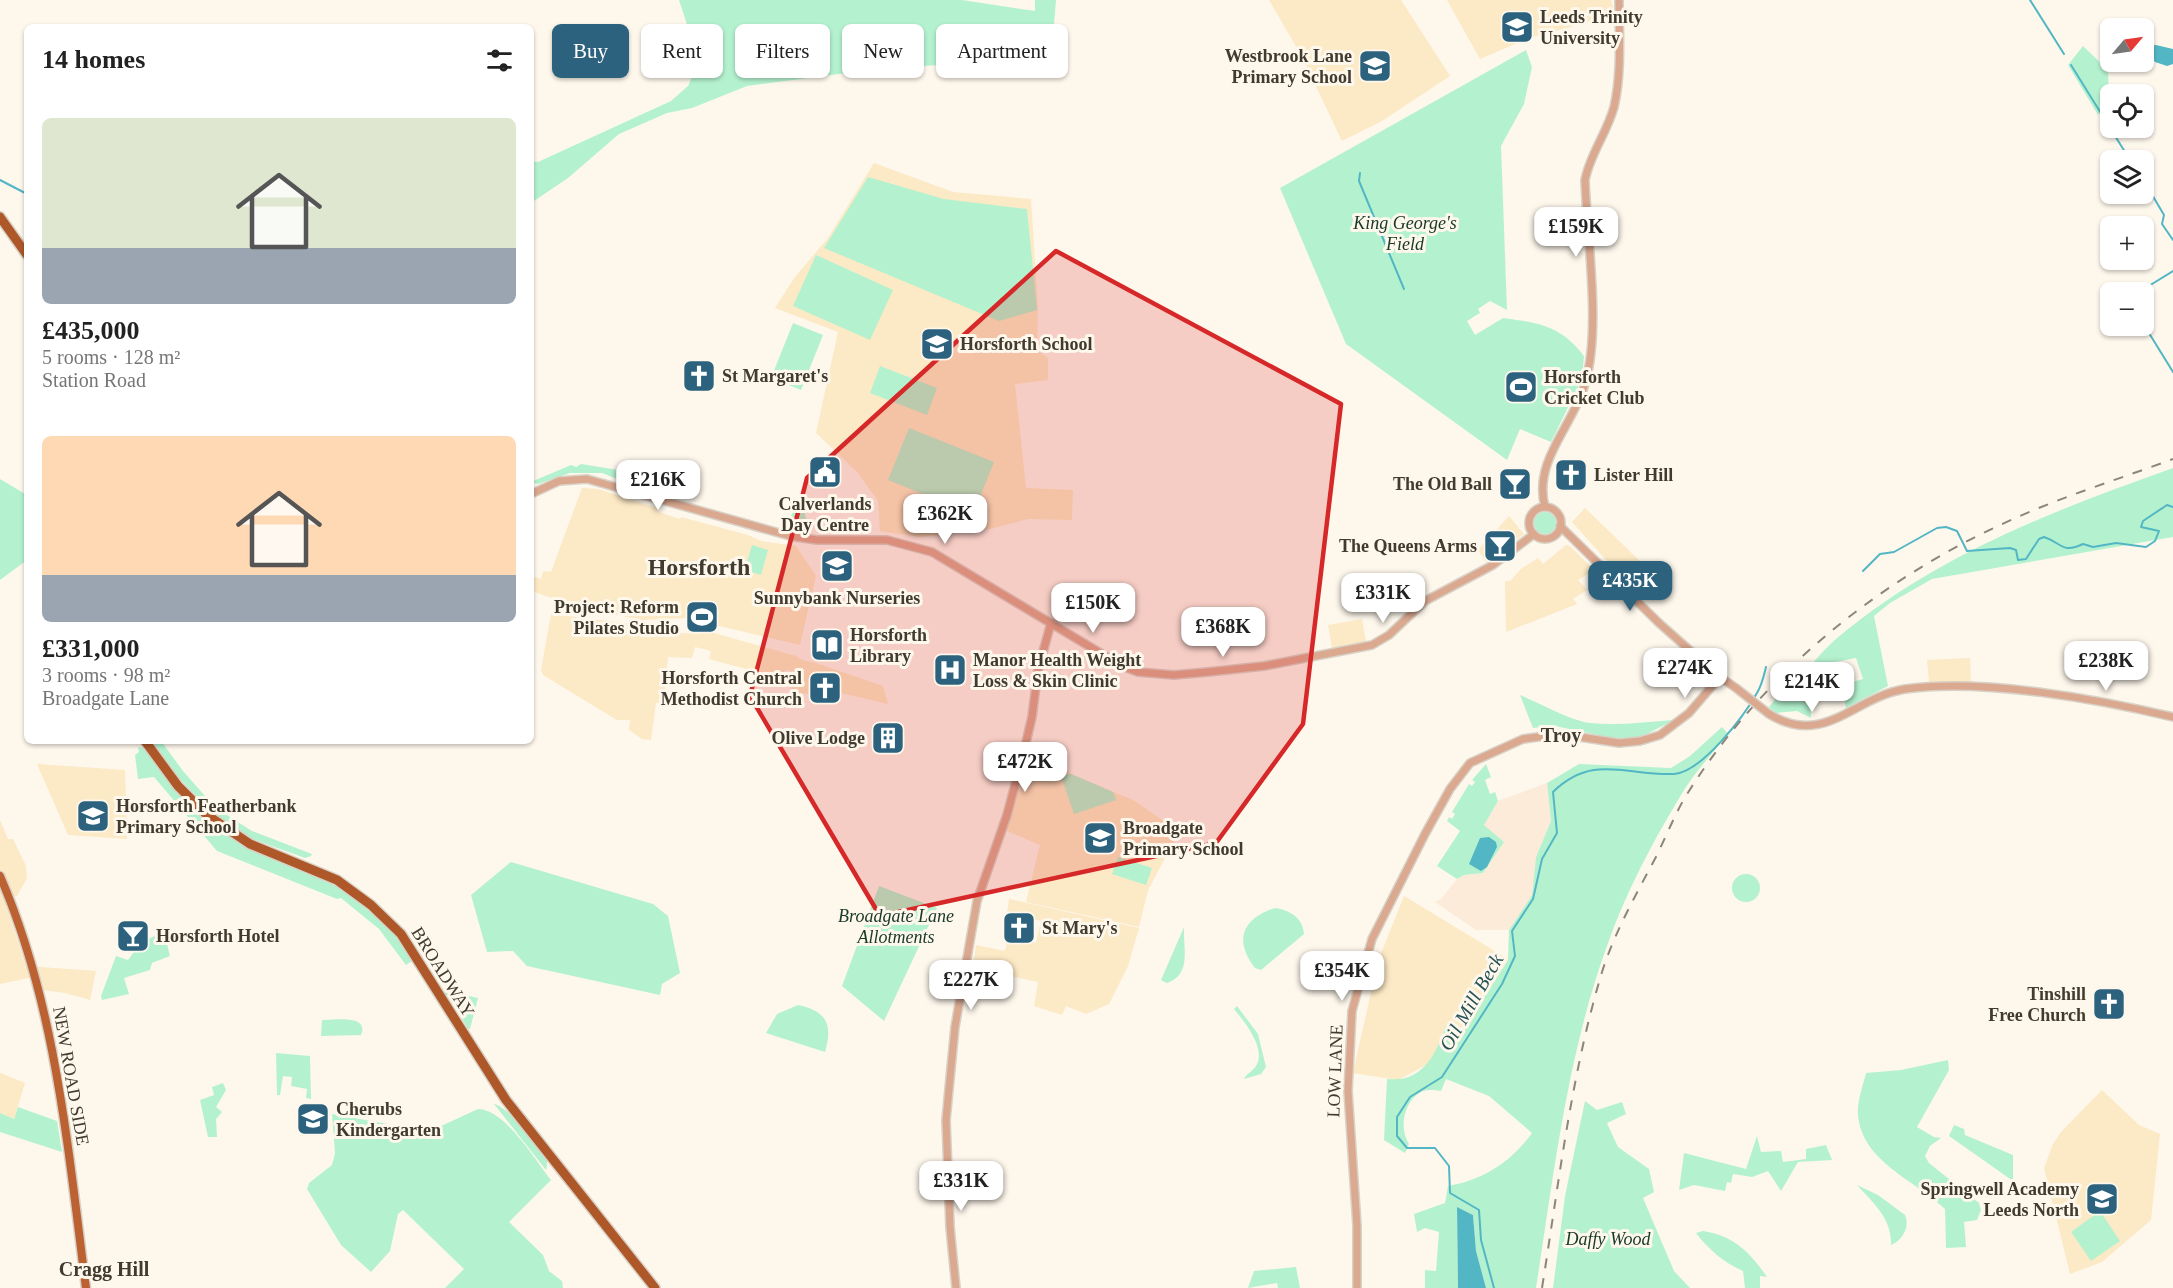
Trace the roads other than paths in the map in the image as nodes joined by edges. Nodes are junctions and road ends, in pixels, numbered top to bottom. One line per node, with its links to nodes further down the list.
1 (1619, 0): 5 (street)
2 (0, 217): 3 (highway)
3 (24, 251)
4 (534, 493): 8 (street)
5 (1545, 507): 6 (street); 7 (street)
6 (1560, 526): 7 (street); 9 (street)
7 (1534, 534): 8 (street)
8 (1051, 623): 15 (street)
9 (1720, 677): 10 (street, bridge); 16 (street, LOW LANE)
10 (2173, 717)
11 (147, 744): 14 (highway, BROADWAY)
12 (0, 876): 13 (main road, NEW ROAD SIDE)
13 (86, 1288)
14 (655, 1288)
15 (956, 1288)
16 (1357, 1288)

